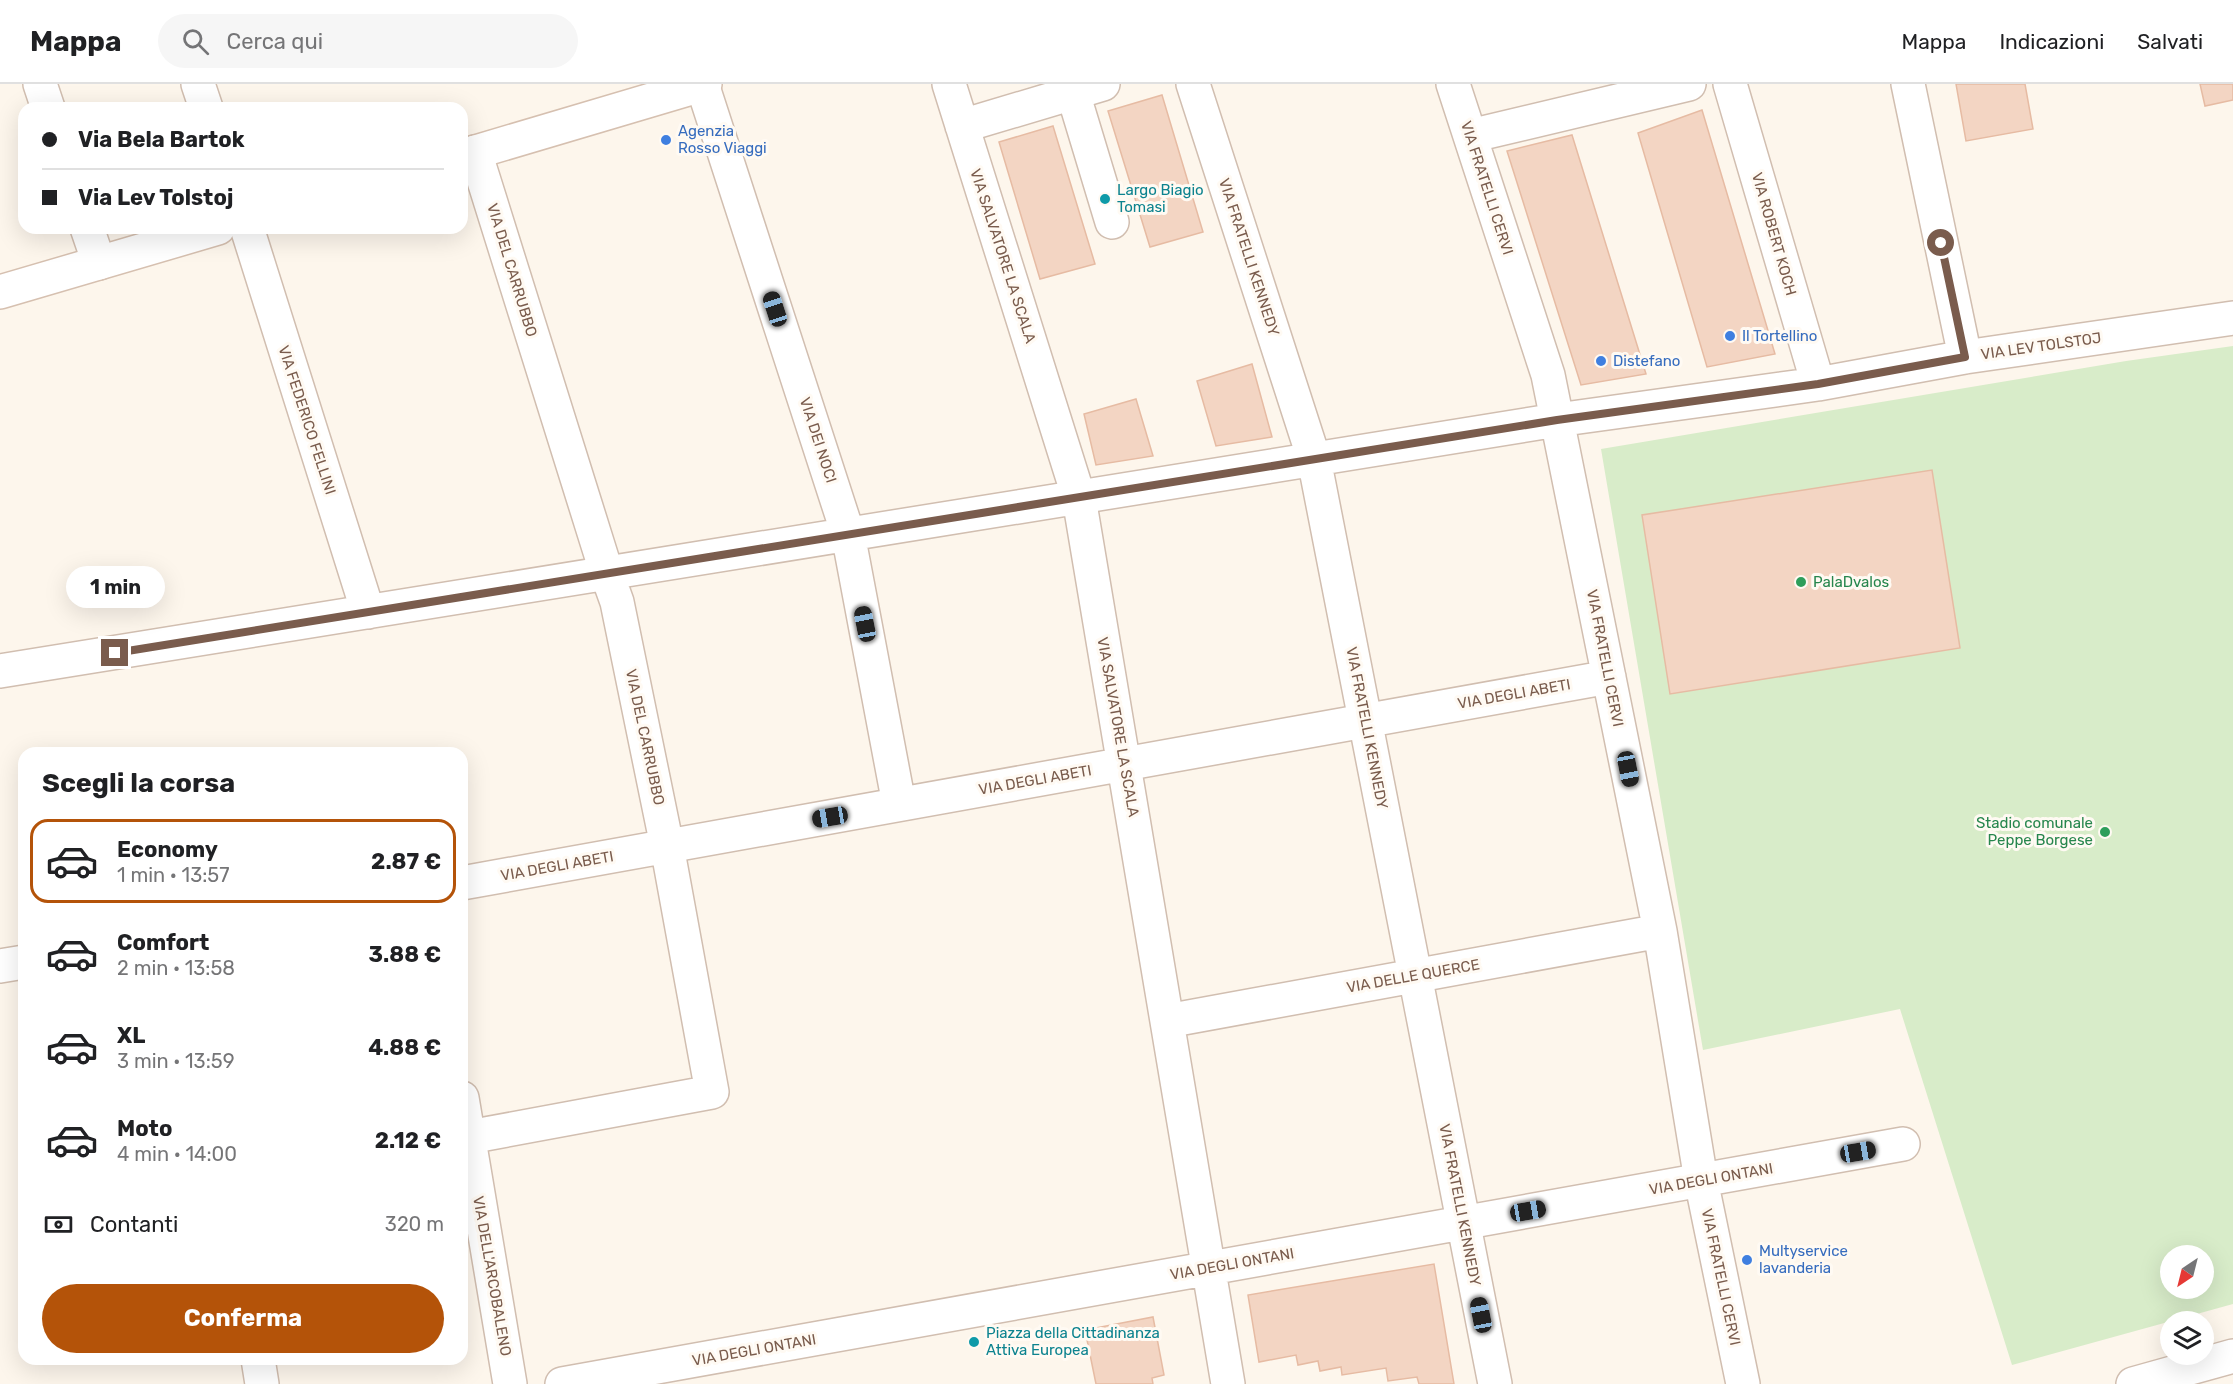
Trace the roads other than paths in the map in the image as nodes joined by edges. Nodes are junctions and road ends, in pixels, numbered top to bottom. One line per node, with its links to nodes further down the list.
1 (40, 84): 11 (street)
2 (198, 84): 12 (street)
3 (703, 84): 15 (street); 28 (street, VIA DEI NOCI)
4 (949, 84): 13 (street, VIA SALVATORE LA SCALA)
5 (1193, 84): 26 (street, VIA FRATELLI KENNEDY)
6 (1453, 84): 14 (street, VIA FRATELLI CERVI)
7 (1689, 84): 14 (street)
8 (1730, 84): 24 (street, VIA ROBERT KOCH)
9 (1908, 84): 23 (street)
10 (1088, 88): 13 (street); 16 (street)
11 (46, 102)
12 (204, 102)
13 (962, 126): 27 (street, VIA SALVATORE LA SCALA)
14 (1470, 136): 25 (street, VIA FRATELLI CERVI)
15 (469, 154): 29 (street, VIA DEL CARRUBBO)
16 (1112, 222)
17 (89, 234): 20 (street)
18 (198, 234): 20 (street)
19 (248, 234): 30 (street, VIA FEDERICO FELLINI)
20 (99, 263): 21 (street)
21 (0, 292)
22 (2233, 318): 23 (street, VIA LEV TOLSTOJ)
23 (1965, 357): 24 (street, VIA LEV TOLSTOJ)
24 (1818, 384): 25 (street, VIA LEV TOLSTOJ)
25 (1557, 420): 26 (street, VIA LEV TOLSTOJ); 32 (street, VIA FRATELLI CERVI)
26 (1314, 459): 27 (street, VIA LEV TOLSTOJ); 33 (street, VIA FRATELLI KENNEDY)
27 (1079, 498): 28 (street, VIA LEV TOLSTOJ); 34 (street, VIA SALVATORE LA SCALA)
28 (848, 534): 29 (street, VIA LEV TOLSTOJ); 35 (street, VIA DEI NOCI)
29 (607, 574): 30 (street, VIA LEV TOLSTOJ); 36 (street, VIA DEL CARRUBBO)
30 (368, 612): 31 (street, VIA LEV TOLSTOJ)
31 (0, 672)
32 (1609, 677): 33 (street, VIA DEGLI ABETI); 38 (street, VIA FRATELLI CERVI)
33 (1365, 721): 34 (street, VIA DEGLI ABETI); 41 (street, VIA FRATELLI KENNEDY)
34 (1124, 764): 35 (street, VIA DEGLI ABETI); 42 (street, VIA SALVATORE LA SCALA)
35 (900, 804): 36 (street, VIA DEGLI ABETI)
36 (668, 846): 37 (street, VIA DEGLI ABETI); 44 (street, VIA DEL CARRUBBO)
37 (468, 882)
38 (1660, 931): 41 (street, VIA DELLE QUERCE); 46 (street, VIA FRATELLI CERVI)
39 (18, 963): 40 (street)
40 (0, 966)
41 (1415, 976): 42 (street, VIA DELLE QUERCE); 47 (street, VIA FRATELLI KENNEDY)
42 (1167, 1021): 48 (street, VIA SALVATORE LA SCALA)
43 (468, 1131): 44 (street, VIA DELL'ARCOBALENO)
44 (469, 1137): 52 (street, VIA DELL'ARCOBALENO)
45 (1903, 1144): 46 (street, VIA DEGLI ONTANI)
46 (1701, 1180): 47 (street, VIA DEGLI ONTANI); 56 (street, VIA FRATELLI CERVI)
47 (1463, 1223): 48 (street, VIA DEGLI ONTANI); 55 (street, VIA FRATELLI KENNEDY)
48 (1208, 1268): 53 (street, VIA DEGLI ONTANI); 54 (street, VIA SALVATORE LA SCALA)
49 (2233, 1356): 57 (street)
50 (259, 1365): 51 (street)
51 (262, 1384)
52 (510, 1384)
53 (562, 1384)
54 (1228, 1384)
55 (1495, 1384)
56 (1743, 1384)
57 (2133, 1384)

